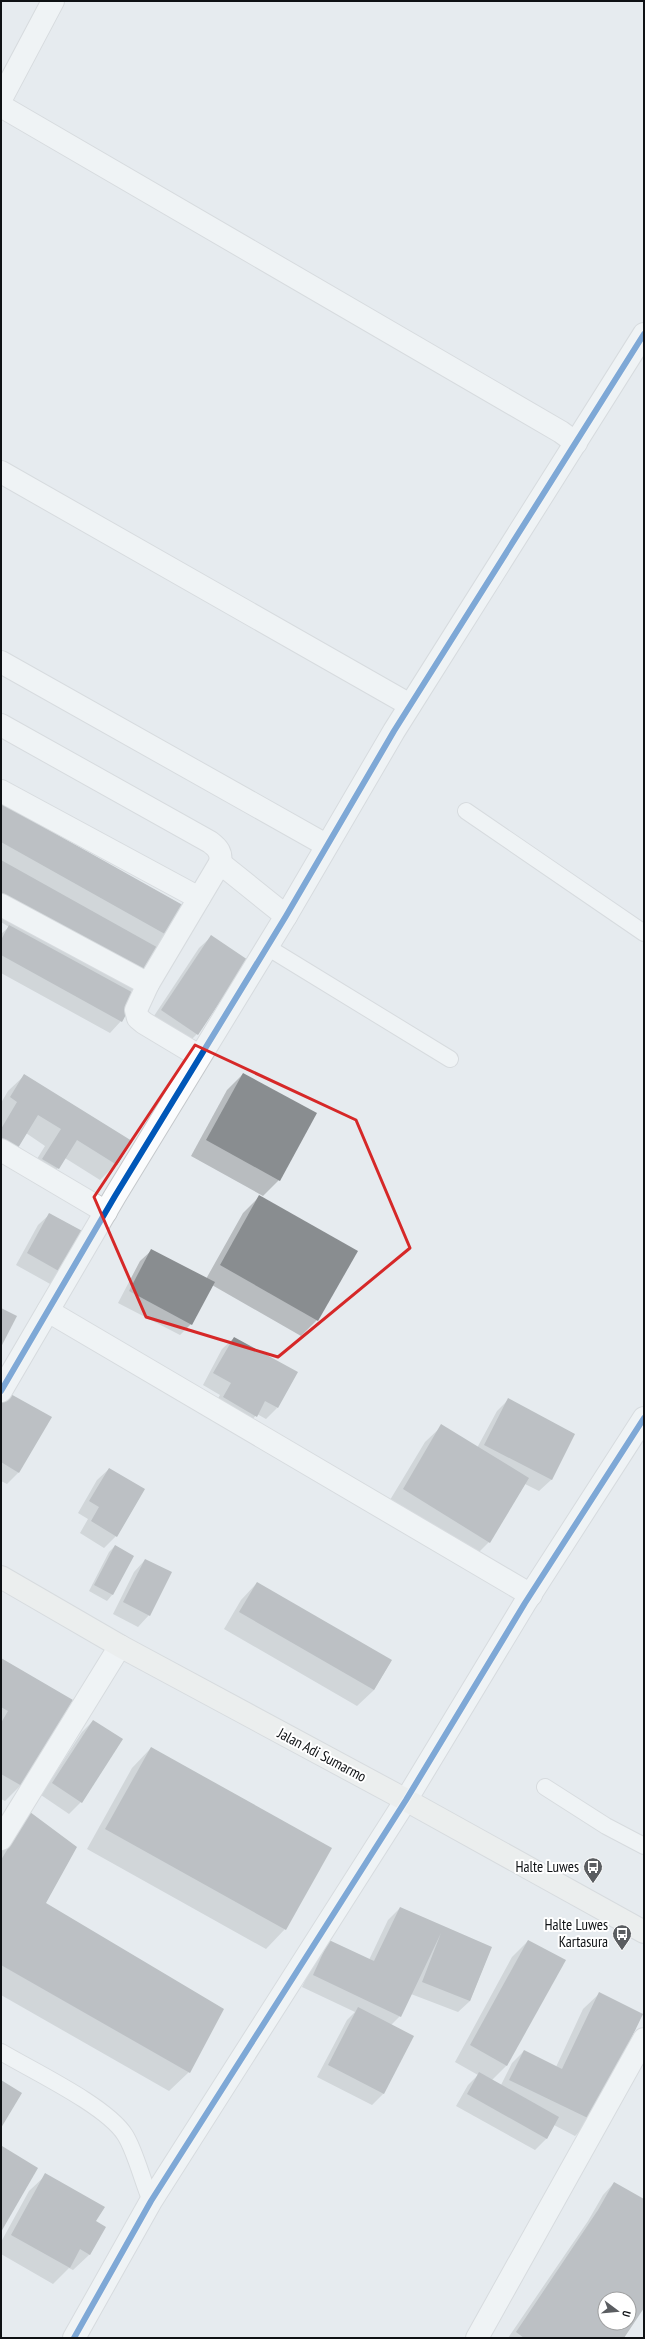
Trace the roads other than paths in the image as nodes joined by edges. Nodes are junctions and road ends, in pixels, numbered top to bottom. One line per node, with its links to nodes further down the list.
1 (53, 1): 2 (street)
2 (1, 99)
3 (1, 106): 5 (street)
4 (644, 334): 5 (street)
5 (576, 443): 8 (street)
6 (1, 472): 8 (street)
7 (1, 662): 12 (street)
8 (410, 705): 12 (street)
9 (1, 725): 13 (street)
10 (1, 791): 14 (street)
11 (466, 811): 17 (lane)
12 (326, 845): 16 (street)
13 (220, 863): 14 (street); 16 (street)
14 (198, 898): 19 (street)
15 (1, 905): 19 (street)
16 (286, 916): 18 (street)
17 (644, 934)
18 (267, 947): 20 (street); 21 (lane)
19 (148, 984): 20 (street)
20 (199, 1056): 23 (street)
21 (450, 1059)
22 (1, 1150): 23 (street)
23 (106, 1212): 24 (street)
24 (48, 1311): 25 (street); 28 (street)
25 (1, 1391)
26 (644, 1418): 28 (street)
27 (1, 1577): 29 (main road, Jalan Adi Sumarmo)
28 (531, 1595): 31 (street)
29 (120, 1646): 31 (main road, Jalan Adi Sumarmo); 32 (street)
30 (545, 1787): 33 (lane)
31 (406, 1800): 34 (main road, Jalan Adi Sumarmo); 37 (street)
32 (1, 1839)
33 (644, 1846)
34 (644, 1932)
35 (644, 2039): 39 (street)
36 (1, 2052): 37 (lane)
37 (151, 2201): 38 (street)
38 (74, 2338)
39 (477, 2338)

